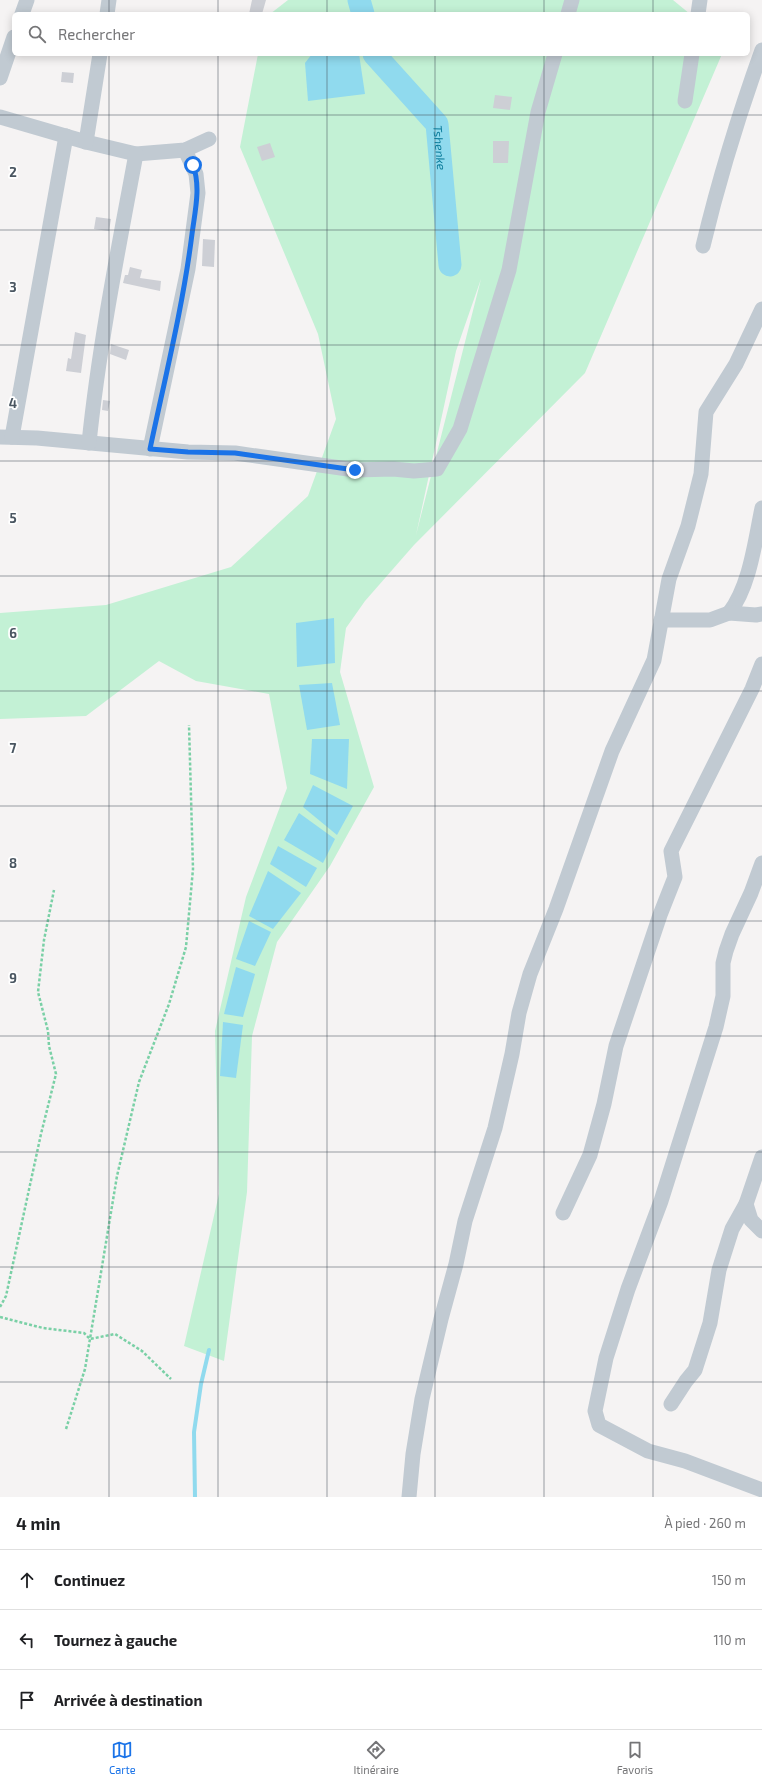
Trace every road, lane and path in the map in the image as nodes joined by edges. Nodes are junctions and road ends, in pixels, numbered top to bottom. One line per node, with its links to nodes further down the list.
1 (27, 0): 5 (street)
2 (109, 0): 6 (street)
3 (572, 0): 7 (street)
4 (700, 0): 8 (street)
5 (23, 12)
6 (107, 12)
7 (569, 12)
8 (698, 12)
9 (12, 43): 14 (street)
10 (762, 50): 22 (street)
11 (100, 56): 19 (street)
12 (554, 56): 26 (street)
13 (692, 56): 15 (street)
14 (0, 78)
15 (685, 101)
16 (0, 117): 17 (street)
17 (66, 136): 19 (street); 24 (street)
18 (209, 139): 20 (street)
19 (86, 142): 21 (street)
20 (184, 150): 21 (street); 26 (street)
21 (136, 154): 25 (street)
22 (703, 246)
23 (762, 308): 30 (street)
24 (6, 437): 25 (street)
25 (89, 443): 26 (street)
26 (150, 449)
27 (762, 508): 28 (street)
28 (729, 613): 29 (street); 30 (street)
29 (762, 614)
30 (662, 620): 46 (street)
31 (762, 664): 37 (street)
32 (189, 725): 41 (path)
33 (762, 863): 45 (street)
34 (54, 890): 39 (path)
35 (762, 1157): 36 (street)
36 (746, 1204): 38 (street); 43 (street)
37 (563, 1213)
38 (762, 1231)
39 (0, 1307)
40 (0, 1317): 41 (path)
41 (90, 1339): 42 (path); 44 (path)
42 (171, 1379)
43 (671, 1404)
44 (66, 1429)
45 (762, 1490)
46 (409, 1497)

